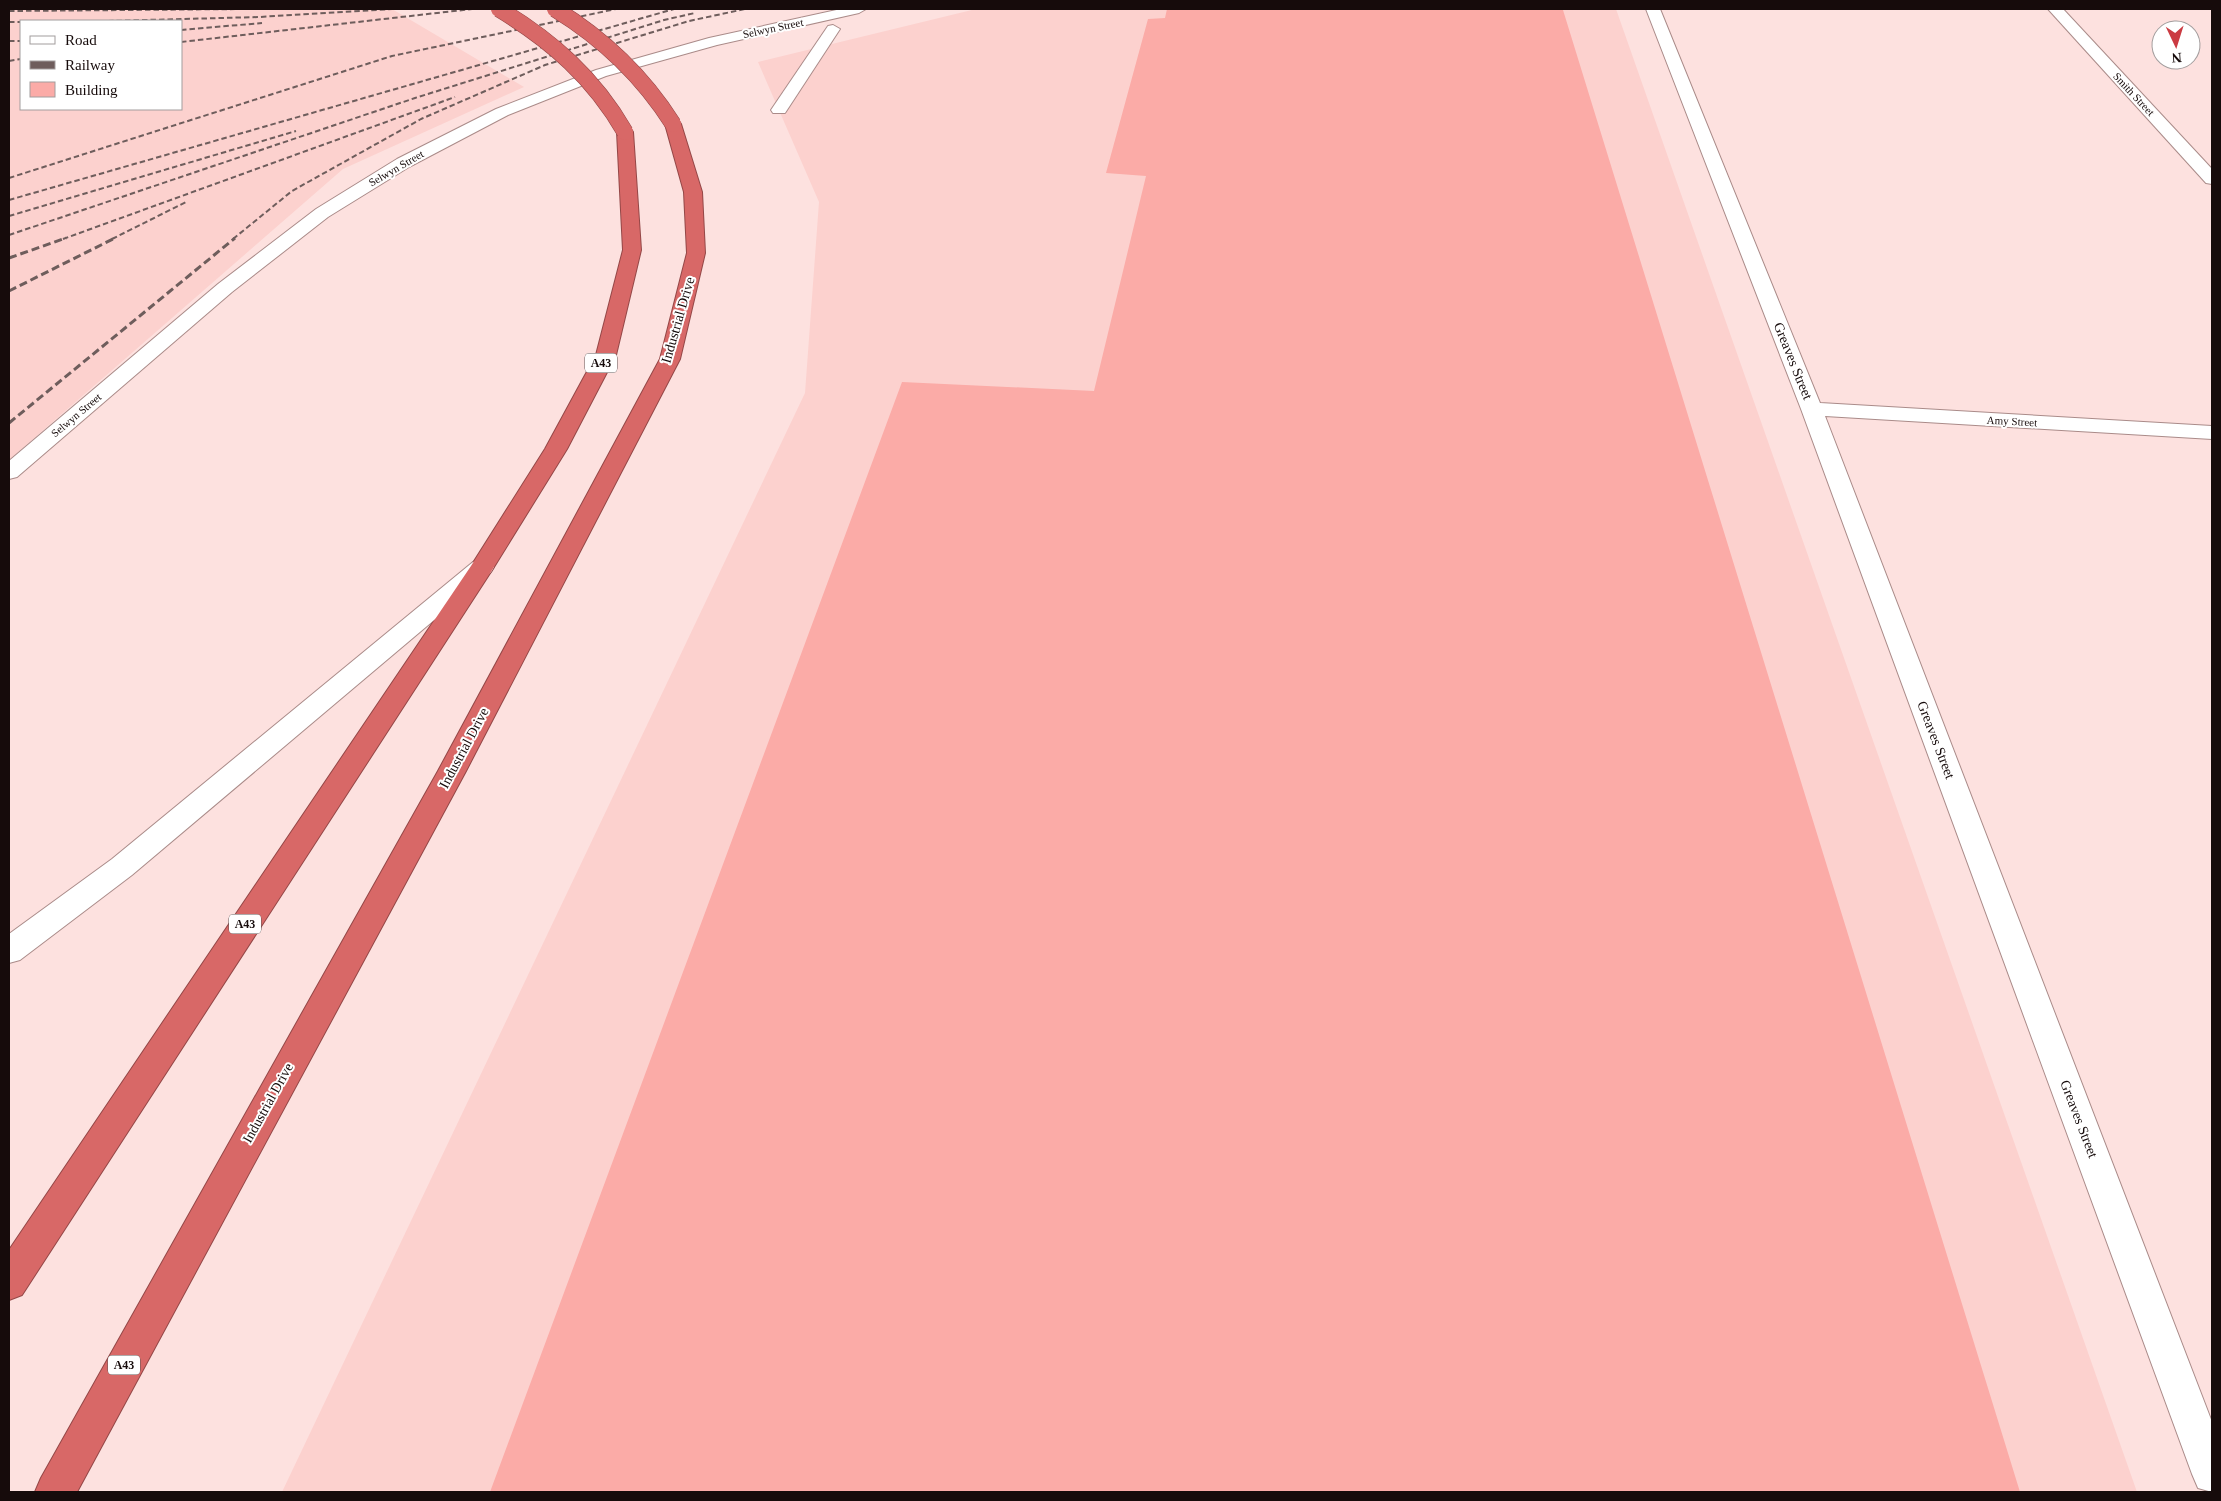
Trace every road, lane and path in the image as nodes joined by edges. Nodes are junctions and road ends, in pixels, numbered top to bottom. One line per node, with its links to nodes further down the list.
1 (499, 9): 12 (highway, A43, bridge)
2 (555, 9): 16 (highway, Industrial Drive / A43, bridge)
3 (859, 9): 11 (street, Selwyn Street)
4 (1653, 9): 9 (street, Greaves Street)
5 (2055, 9): 8 (street, Smith Street)
6 (834, 29): 7 (street)
7 (779, 110)
8 (2212, 179)
9 (1812, 409): 10 (street, Amy Street); 15 (street, Greaves Street)
10 (2212, 432)
11 (9, 472)
12 (482, 567): 13 (street); 14 (highway, A43)
13 (9, 952)
14 (9, 1282)
15 (2212, 1474)
16 (55, 1492)

